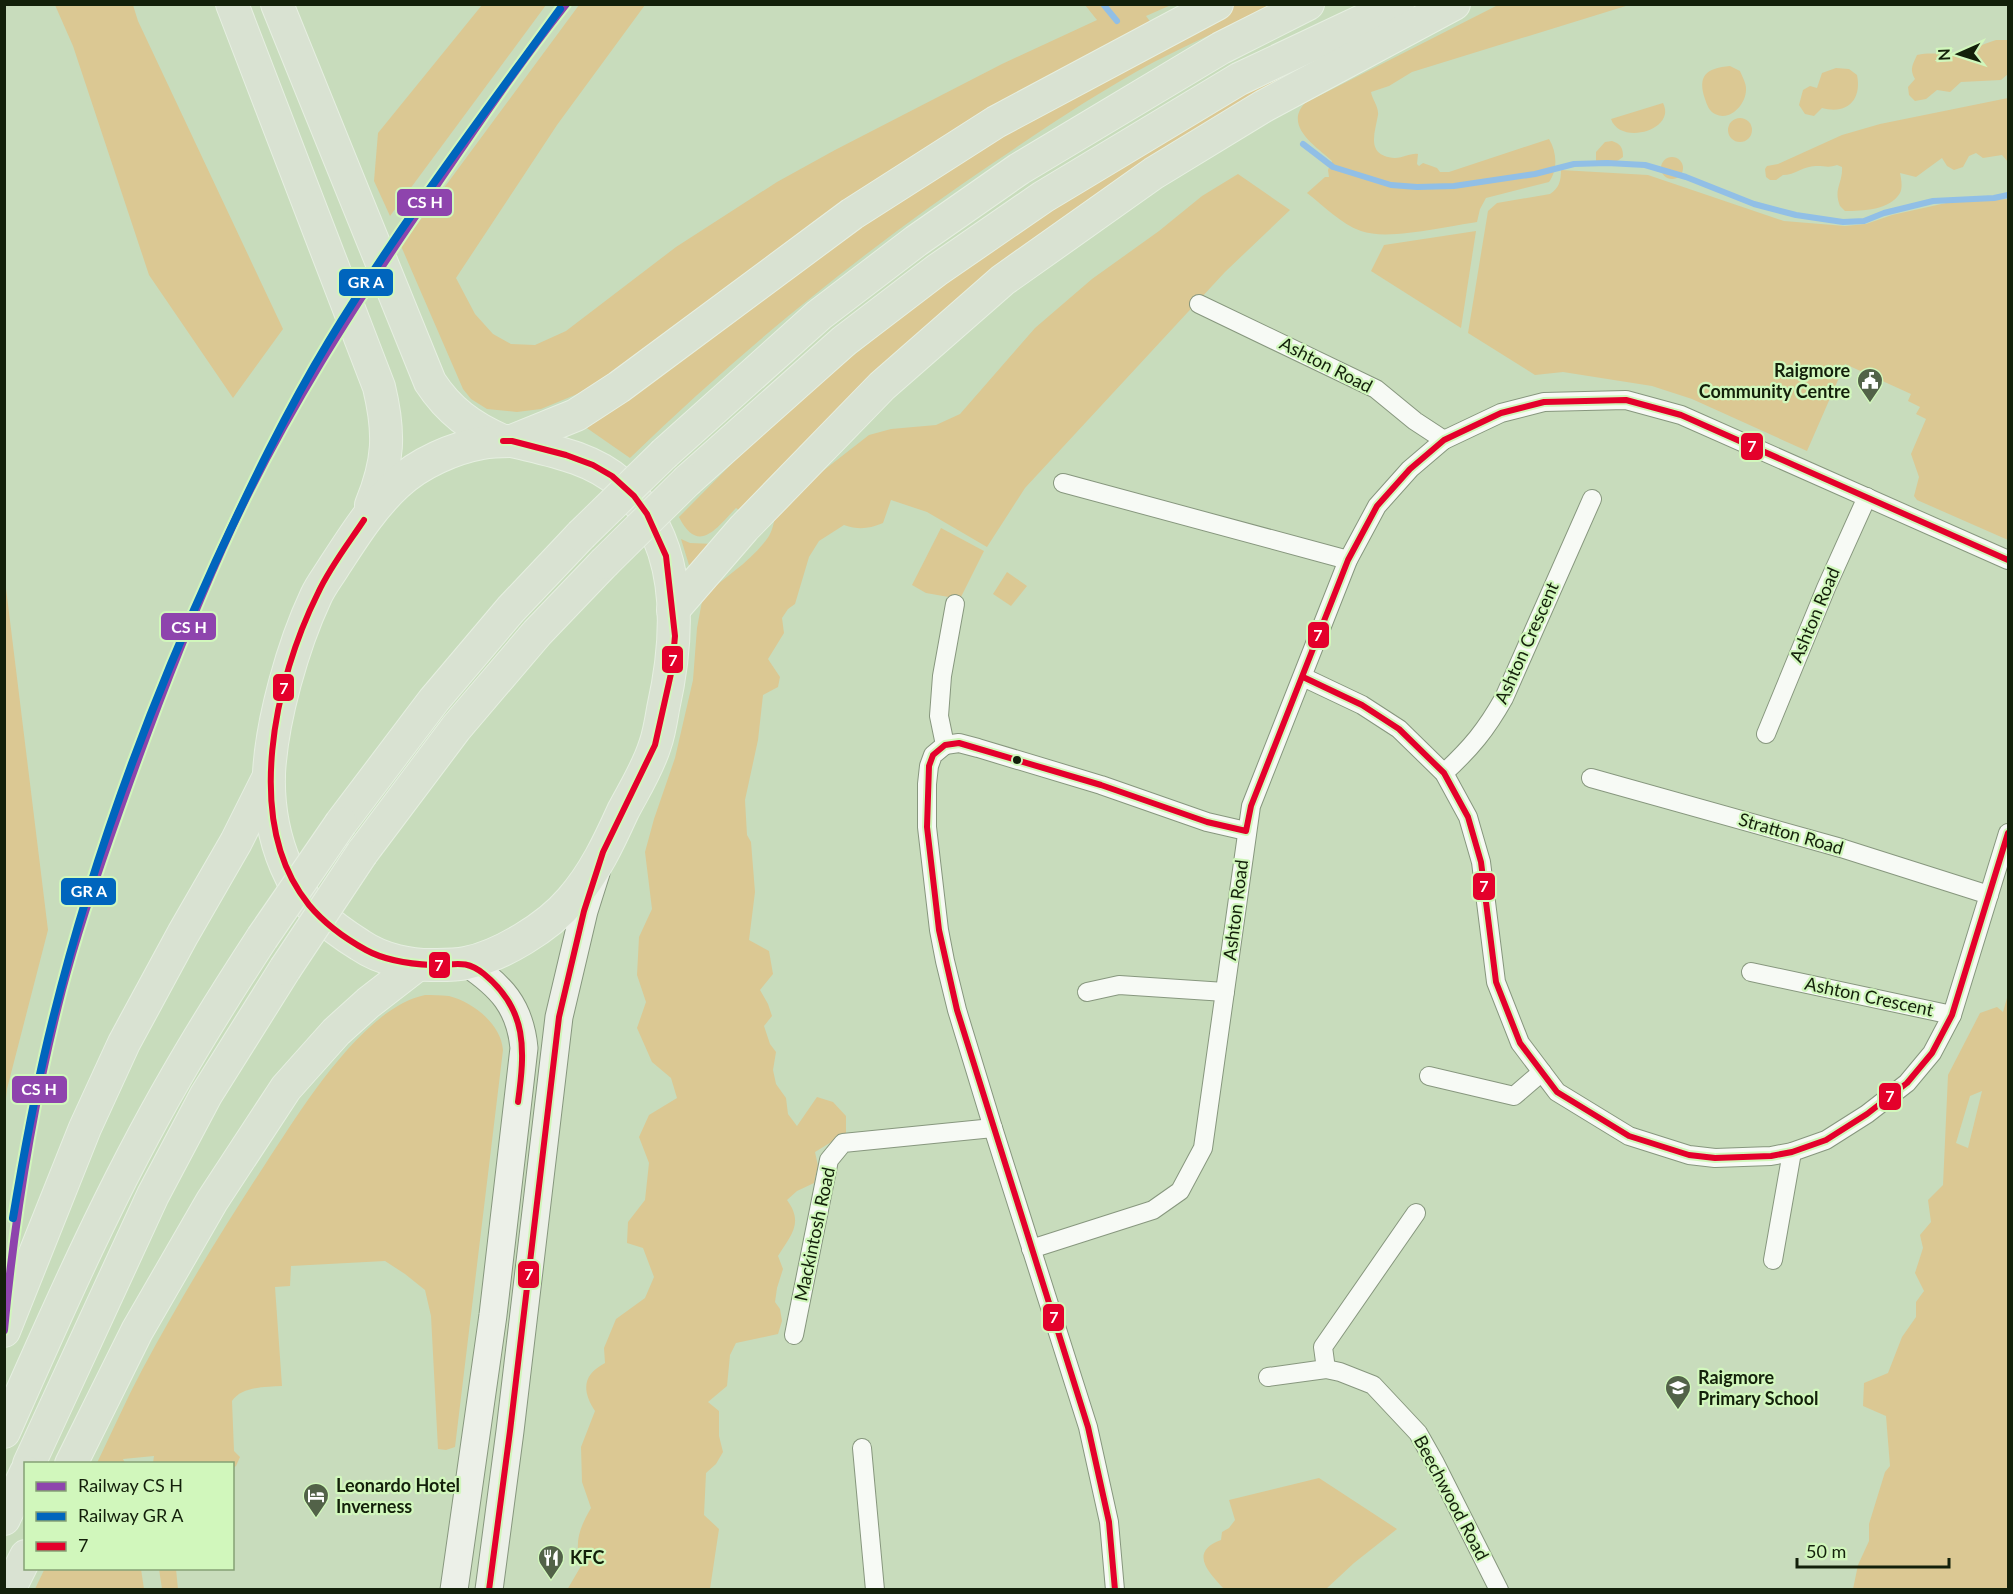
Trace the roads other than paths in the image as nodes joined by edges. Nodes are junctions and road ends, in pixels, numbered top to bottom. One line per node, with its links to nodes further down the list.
1 (232, 4): 13 (highway)
2 (278, 4): 9 (highway)
3 (1218, 4): 9 (highway)
4 (1308, 4): 45 (highway, bridge)
5 (1398, 4): 47 (highway, bridge)
6 (1454, 4): 17 (highway)
7 (1199, 304): 8 (street, Ashton Road)
8 (1444, 440): 11 (street, Ashton Road); 14 (street, Ashton Road)
9 (507, 441): 13 (highway); 17 (highway)
10 (1063, 483): 14 (street)
11 (1867, 497): 15 (street, Ashton Road); 19 (street, Ashton Road)
12 (1592, 499): 21 (street, Ashton Crescent)
13 (364, 520): 22 (highway)
14 (1348, 560): 18 (street, Ashton Road)
15 (2008, 560)
16 (955, 604): 20 (street)
17 (673, 610): 26 (highway)
18 (1303, 677): 21 (street, Ashton Crescent); 24 (street, Ashton Road)
19 (1766, 734)
20 (945, 745): 24 (street); 36 (street)
21 (1444, 774): 34 (street, Ashton Crescent)
22 (269, 775): 29 (highway); 41 (highway)
23 (1591, 778): 27 (street, Stratton Road)
24 (1246, 831): 32 (street, Ashton Road)
25 (2008, 833): 27 (street)
26 (603, 852): 28 (highway); 54 (main road)
27 (1989, 895): 33 (street)
28 (467, 963): 29 (highway); 53 (main road)
29 (417, 965): 48 (highway)
30 (1751, 972): 33 (street, Ashton Crescent)
31 (1088, 992): 32 (street)
32 (1225, 992): 39 (street, Ashton Road)
33 (1952, 1016): 37 (street, Ashton Crescent)
34 (1542, 1072): 35 (street); 37 (street, Ashton Crescent)
35 (1429, 1076)
36 (993, 1128): 39 (street); 42 (street, Mackintosh Road)
37 (1792, 1152): 40 (street)
38 (1416, 1214): 43 (street)
39 (1030, 1249): 56 (street)
40 (1773, 1260)
41 (4, 1331)
42 (794, 1335)
43 (1326, 1369): 44 (street, Beechwood Road); 57 (street, Beechwood Road)
44 (1268, 1377)
45 (4, 1432)
46 (862, 1448): 55 (street)
47 (30, 1462)
48 (72, 1462)
49 (24, 1476): 50 (highway)
50 (4, 1519)
51 (24, 1560): 52 (highway)
52 (9, 1590)
53 (454, 1590)
54 (489, 1590)
55 (875, 1590)
56 (1115, 1590)
57 (1499, 1590)

